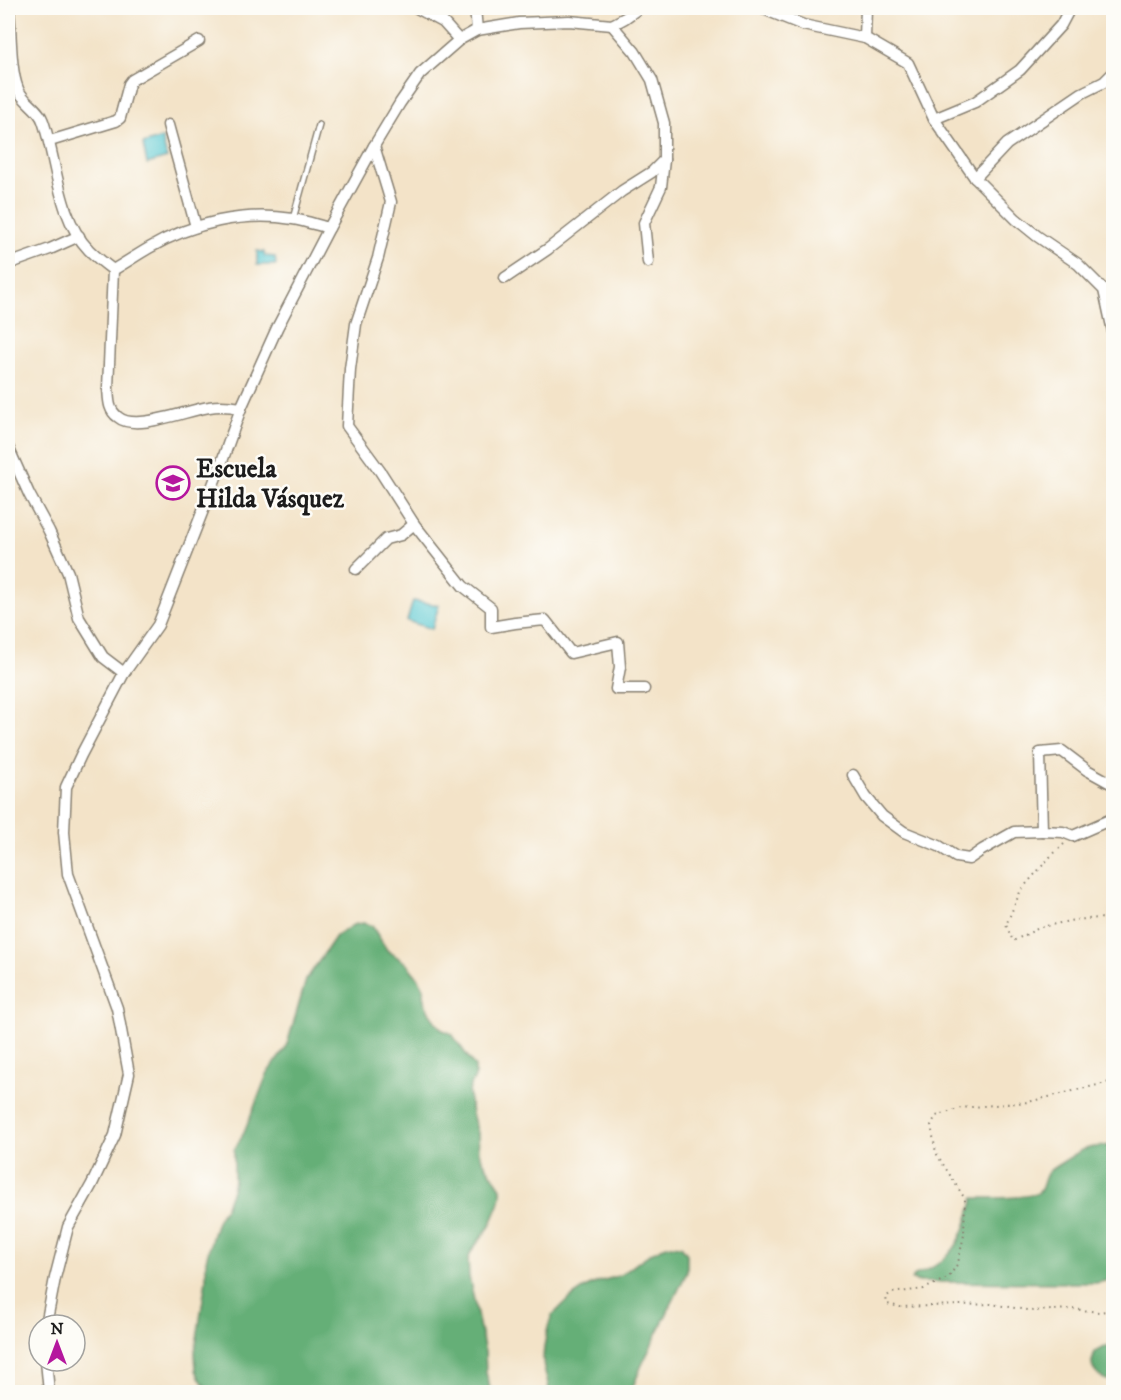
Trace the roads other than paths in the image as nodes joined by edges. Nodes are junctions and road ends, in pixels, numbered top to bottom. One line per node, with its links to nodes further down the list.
1 (9, 8): 17 (street)
2 (417, 8): 11 (street)
3 (475, 8): 9 (street)
4 (639, 8): 8 (street)
5 (761, 8): 10 (street)
6 (866, 8): 10 (street)
7 (1070, 8): 14 (street)
8 (612, 25): 9 (street); 19 (street)
9 (477, 30): 11 (street)
10 (865, 38): 14 (street)
11 (459, 40): 18 (street)
12 (199, 41): 17 (street)
13 (1113, 72): 20 (street)
14 (934, 119): 20 (street)
15 (319, 124): 21 (lane)
16 (168, 125): 22 (street)
17 (50, 141): 24 (street)
18 (374, 146): 23 (street); 32 (street)
19 (664, 160): 25 (street); 28 (street)
20 (975, 178): 29 (street)
21 (293, 219): 22 (street); 23 (street)
22 (196, 227): 27 (street)
23 (329, 228): 30 (street)
24 (79, 236): 26 (street); 27 (street)
25 (648, 262)
26 (8, 264)
27 (113, 270): 30 (street)
28 (505, 278)
29 (1113, 336)
30 (241, 408): 34 (street)
31 (8, 447): 34 (street)
32 (414, 524): 33 (street); 35 (street)
33 (356, 569)
34 (124, 673): 40 (street)
35 (644, 689)
36 (853, 775): 39 (street)
37 (1113, 785): 39 (street)
38 (1113, 818): 39 (street)
39 (1042, 831)
40 (48, 1313)
41 (47, 1373): 42 (street)
42 (49, 1392)

